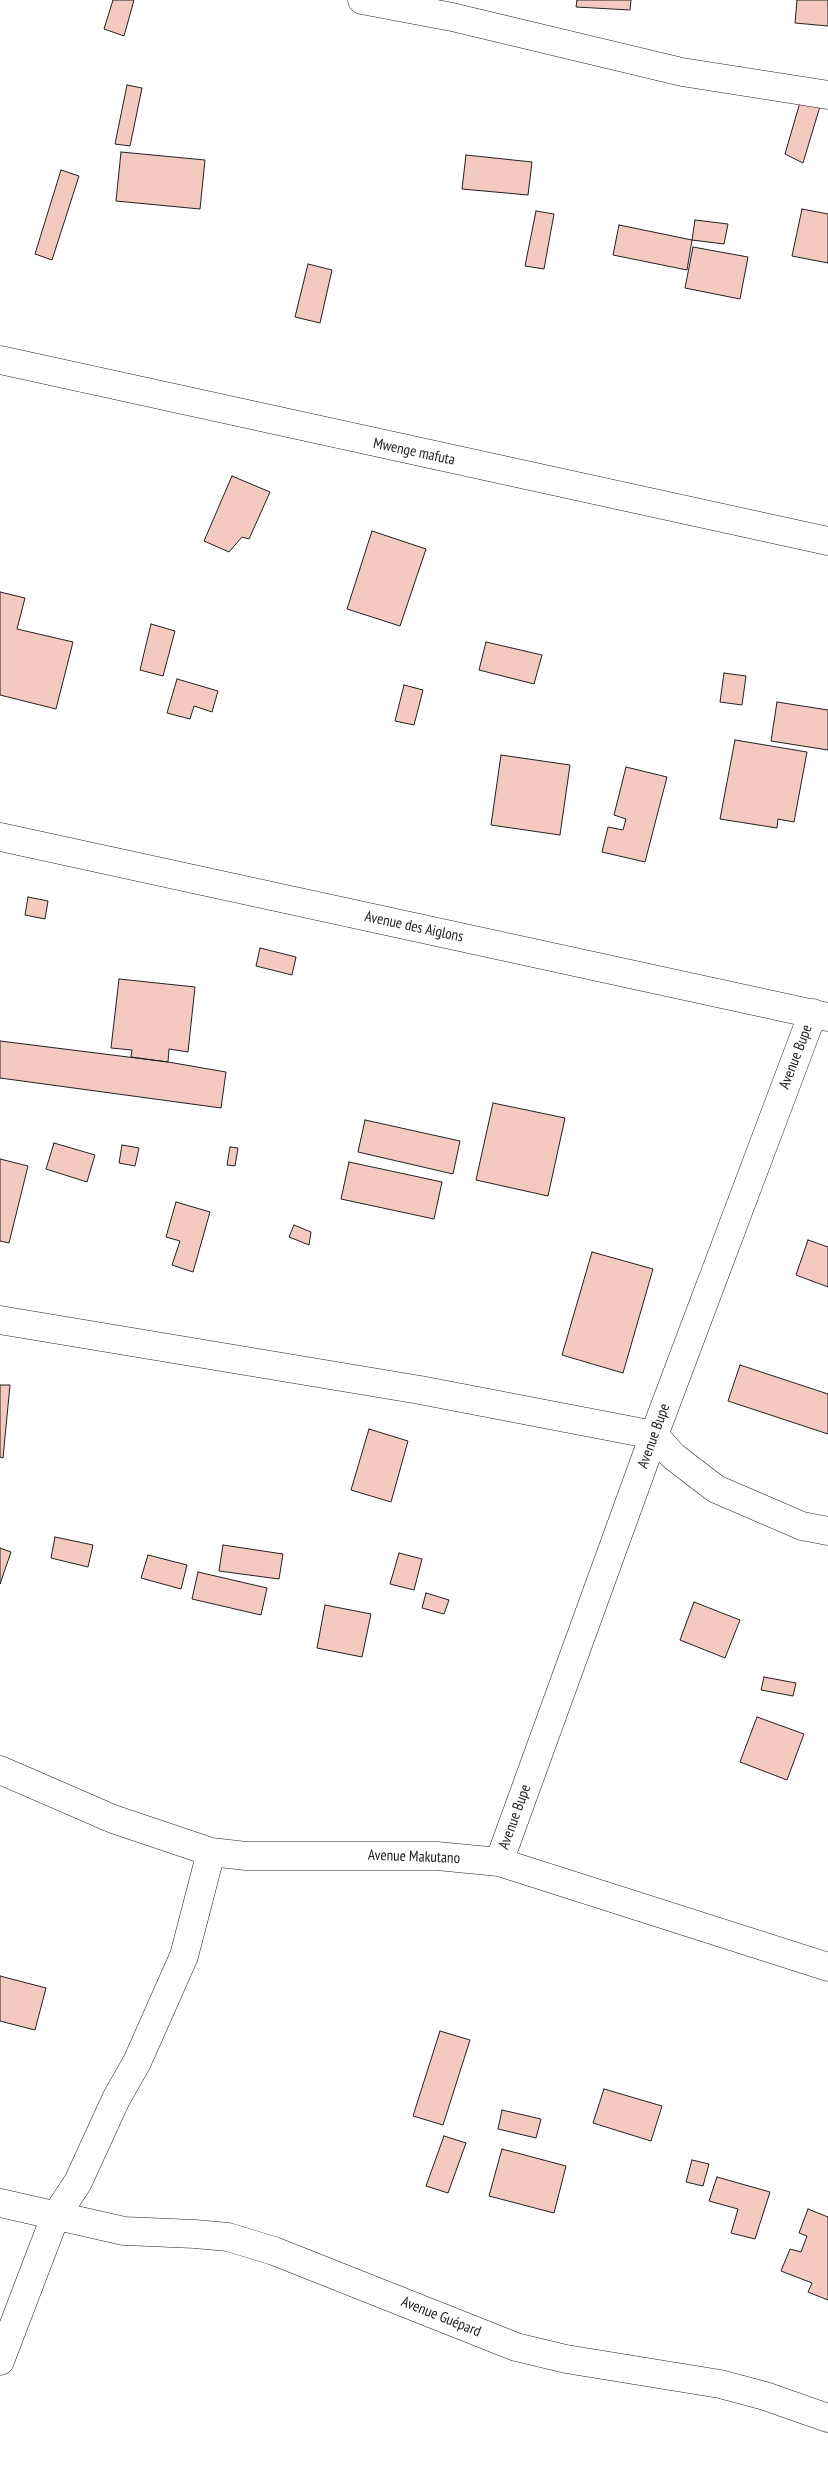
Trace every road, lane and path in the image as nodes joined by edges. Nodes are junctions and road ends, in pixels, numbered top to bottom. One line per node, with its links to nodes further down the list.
1 (362, 0): 2 (street)
2 (455, 9): 3 (street)
3 (828, 95)
4 (0, 360): 5 (street, Mwenge mafuta)
5 (828, 541)
6 (1, 844): 7 (street, Avenue des Aiglons)
7 (821, 1015): 9 (street, Avenue Bupe)
8 (0, 1320): 9 (street)
9 (654, 1435): 10 (street); 13 (street, Avenue Bupe)
10 (828, 1531)
11 (0, 1770): 12 (street, Avenue Makutano)
12 (211, 1852): 13 (street, Avenue Makutano); 16 (street)
13 (499, 1862): 14 (street, Avenue Makutano)
14 (828, 1967)
15 (0, 2203): 16 (street, Avenue Guépard)
16 (55, 2217): 17 (street); 18 (street, Avenue Guépard)
17 (0, 2361)
18 (828, 2418)

